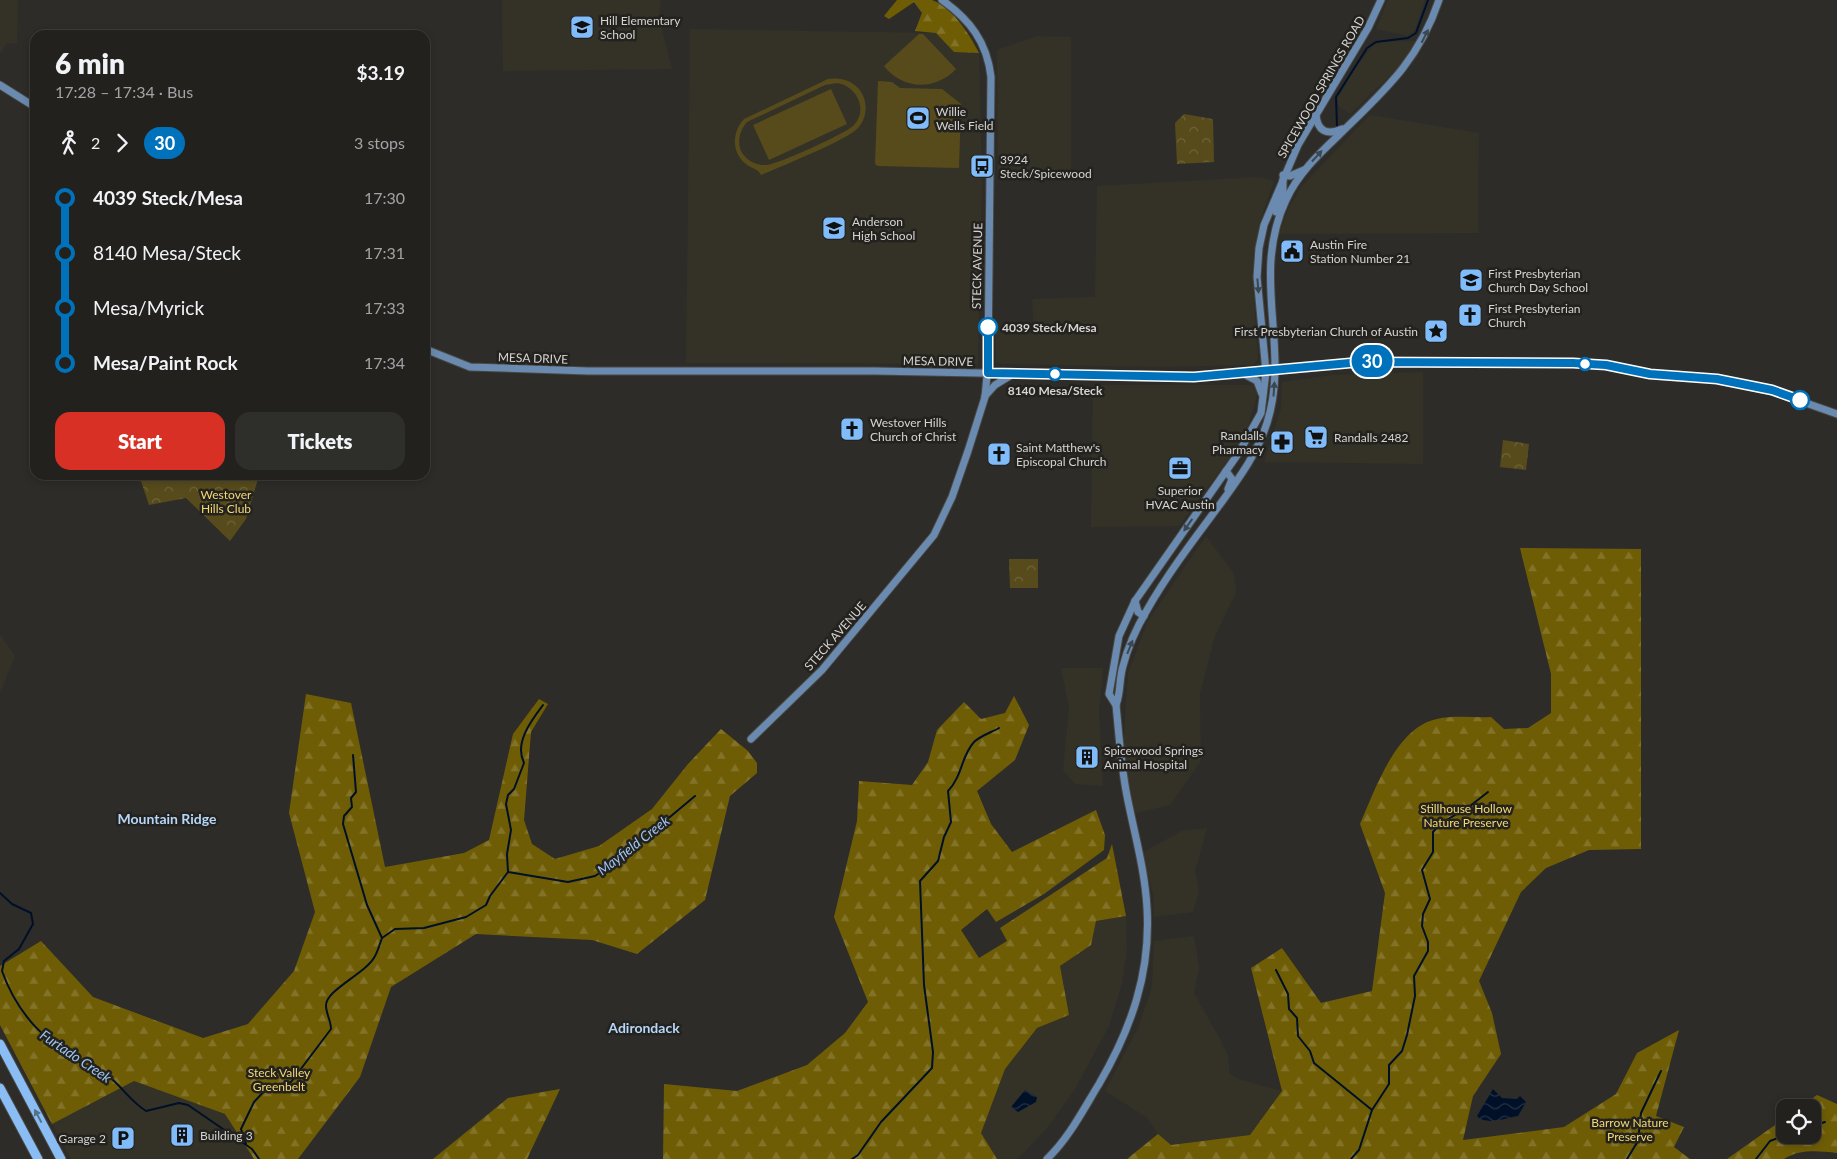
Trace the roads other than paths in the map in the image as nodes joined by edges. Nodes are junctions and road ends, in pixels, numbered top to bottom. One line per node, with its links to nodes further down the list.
1 (942, 0): 15 (street, STECK AVENUE)
2 (1381, 0): 6 (street, SPICEWOOD SPRINGS ROAD)
3 (1439, 0): 7 (street, SPICEWOOD SPRINGS ROAD, one-way to 3)
4 (0, 84): 5 (street)
5 (30, 103)
6 (1316, 114): 7 (street); 9 (street, SPICEWOOD SPRINGS ROAD)
7 (1348, 126): 8 (street, SPICEWOOD SPRINGS ROAD, one-way to 7)
8 (1306, 168): 9 (street); 10 (street, SPICEWOOD SPRINGS ROAD)
9 (1283, 175): 10 (street); 11 (street); 14 (street, SPICEWOOD SPRINGS ROAD, one-way to 14)
10 (1294, 185): 11 (street, SPICEWOOD SPRINGS ROAD)
11 (1275, 228): 13 (street, SPICEWOOD SPRINGS ROAD)
12 (430, 352): 15 (street, MESA DRIVE)
13 (1275, 371): 14 (street, MESA DRIVE); 20 (street, MESA DRIVE); 22 (street, SPICEWOOD SPRINGS ROAD, one-way to 13)
14 (1266, 372): 17 (street, MESA DRIVE); 19 (street, SPICEWOOD SPRINGS ROAD)
15 (988, 373): 16 (street, MESA DRIVE); 18 (street, STECK AVENUE)
16 (1014, 373): 17 (street, MESA DRIVE); 18 (street)
17 (1243, 374): 19 (street)
18 (984, 396): 26 (street, STECK AVENUE)
19 (1264, 401): 21 (street, SPICEWOOD SPRINGS ROAD)
20 (1837, 414)
21 (1226, 471): 22 (street); 23 (street, SPICEWOOD SPRINGS ROAD, one-way to 23)
22 (1230, 491): 24 (street, SPICEWOOD SPRINGS ROAD)
23 (1135, 601): 24 (street); 25 (street, SPICEWOOD SPRINGS ROAD)
24 (1144, 616): 25 (street, SPICEWOOD SPRINGS ROAD, one-way to 24)
25 (1116, 705): 31 (street, SPICEWOOD SPRINGS ROAD)
26 (751, 740)
27 (0, 1044): 30 (highway, one-way to 27)
28 (0, 1088): 29 (highway)
29 (38, 1159)
30 (61, 1159)
31 (1047, 1159)

